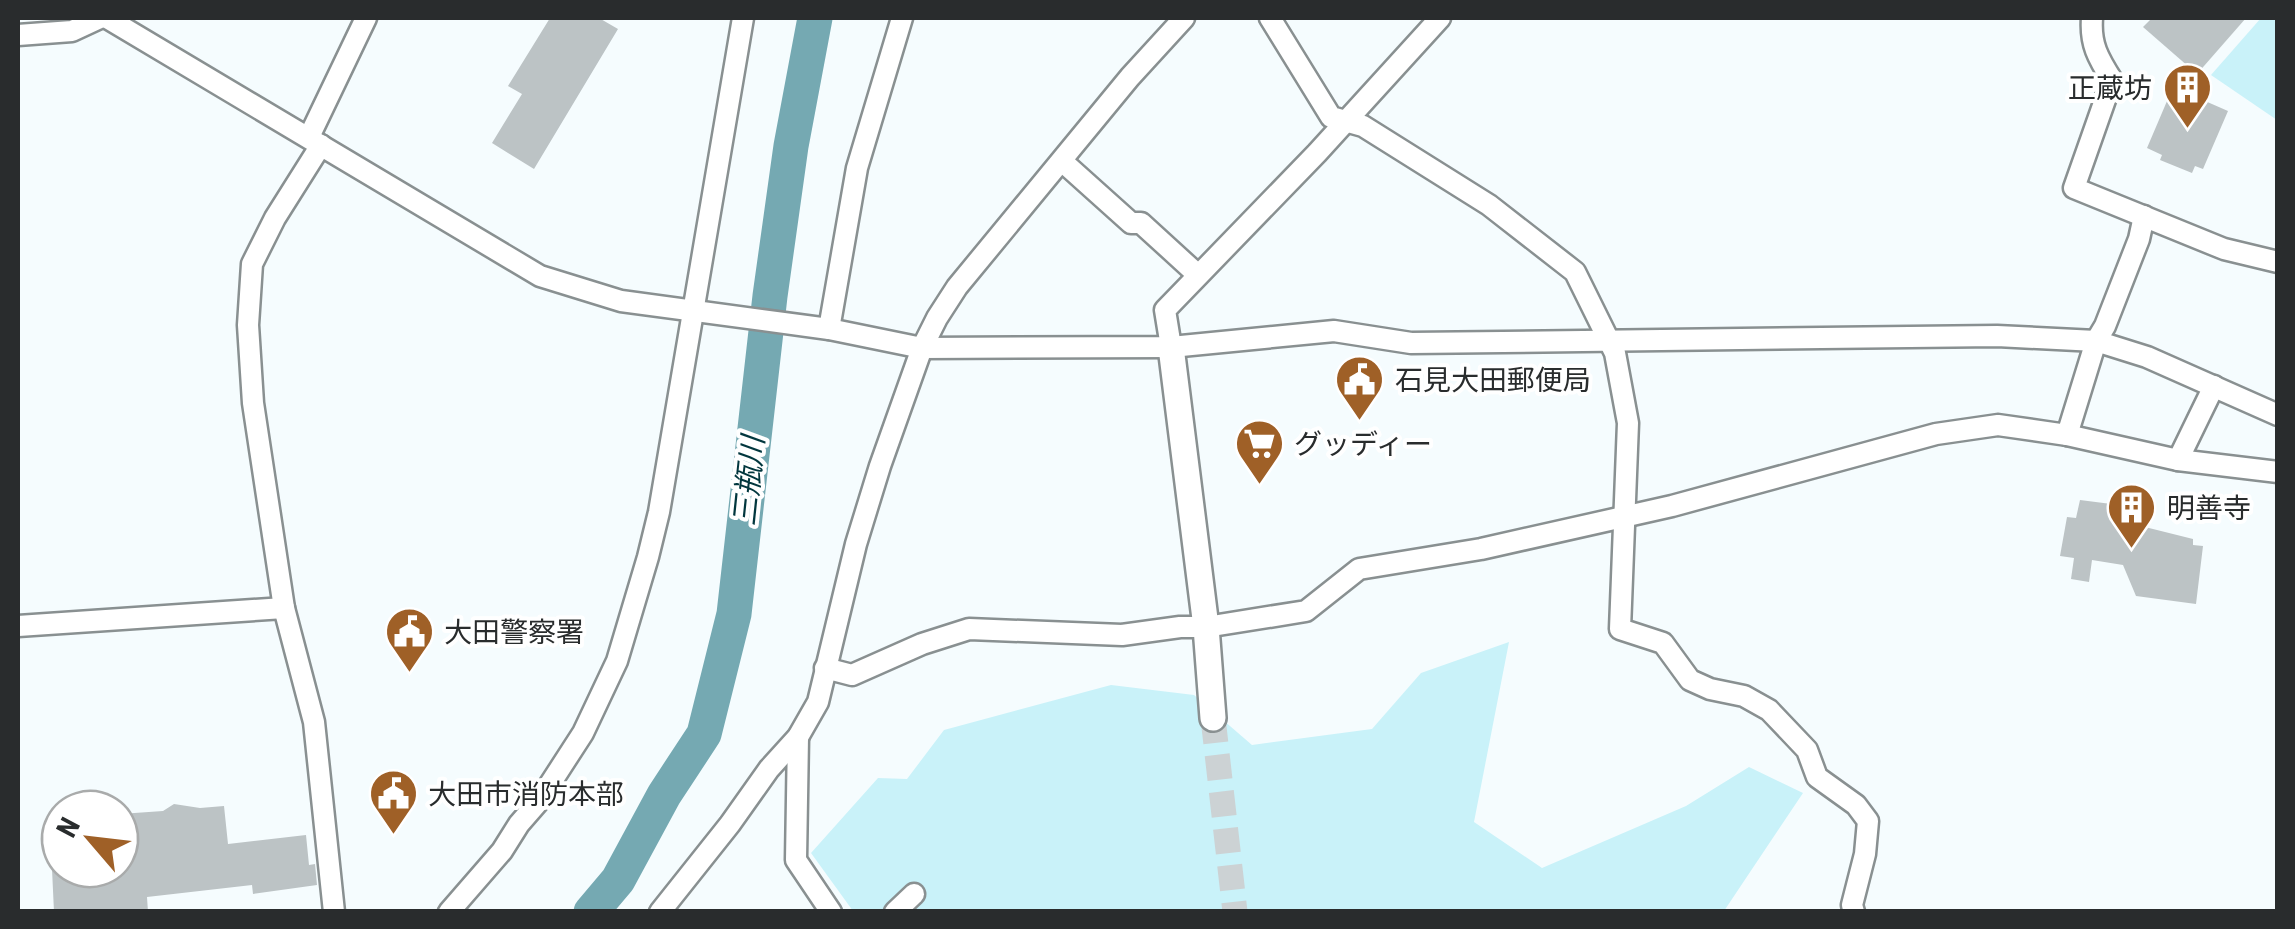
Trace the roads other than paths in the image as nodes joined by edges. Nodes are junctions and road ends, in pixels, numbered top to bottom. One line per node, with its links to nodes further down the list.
1 (104, 18): 9 (street); 11 (street)
2 (366, 18): 11 (street)
3 (744, 18): 16 (street)
4 (902, 18): 17 (street)
5 (1184, 18): 12 (street)
6 (1270, 18): 10 (street)
7 (1440, 18): 10 (street)
8 (2092, 18): 13 (street)
9 (18, 35)
10 (1347, 120): 15 (street); 19 (street)
11 (315, 141): 16 (street); 28 (street)
12 (1062, 162): 15 (street); 21 (street)
13 (2144, 216): 14 (street); 18 (street)
14 (2278, 262)
15 (1198, 275): 20 (street)
16 (692, 311): 17 (street); 36 (street)
17 (830, 329): 21 (street)
18 (2096, 341): 19 (street); 22 (street); 24 (street)
19 (1609, 342): 20 (street); 27 (street)
20 (1170, 347): 21 (street); 30 (street)
21 (922, 348): 31 (street)
22 (2214, 386): 23 (street); 25 (street)
23 (2278, 415)
24 (2067, 434): 25 (street); 27 (street)
25 (2178, 460): 26 (street)
26 (2278, 472)
27 (1626, 515): 30 (street); 40 (street)
28 (284, 608): 29 (street); 35 (street)
29 (18, 626)
30 (1206, 628): 31 (street); 32 (street)
31 (824, 668): 33 (street)
32 (1213, 718)
33 (798, 737): 37 (street); 38 (street)
34 (914, 894): 39 (street)
35 (334, 912)
36 (449, 912)
37 (660, 912)
38 (832, 912)
39 (895, 912)
40 (1854, 912)

